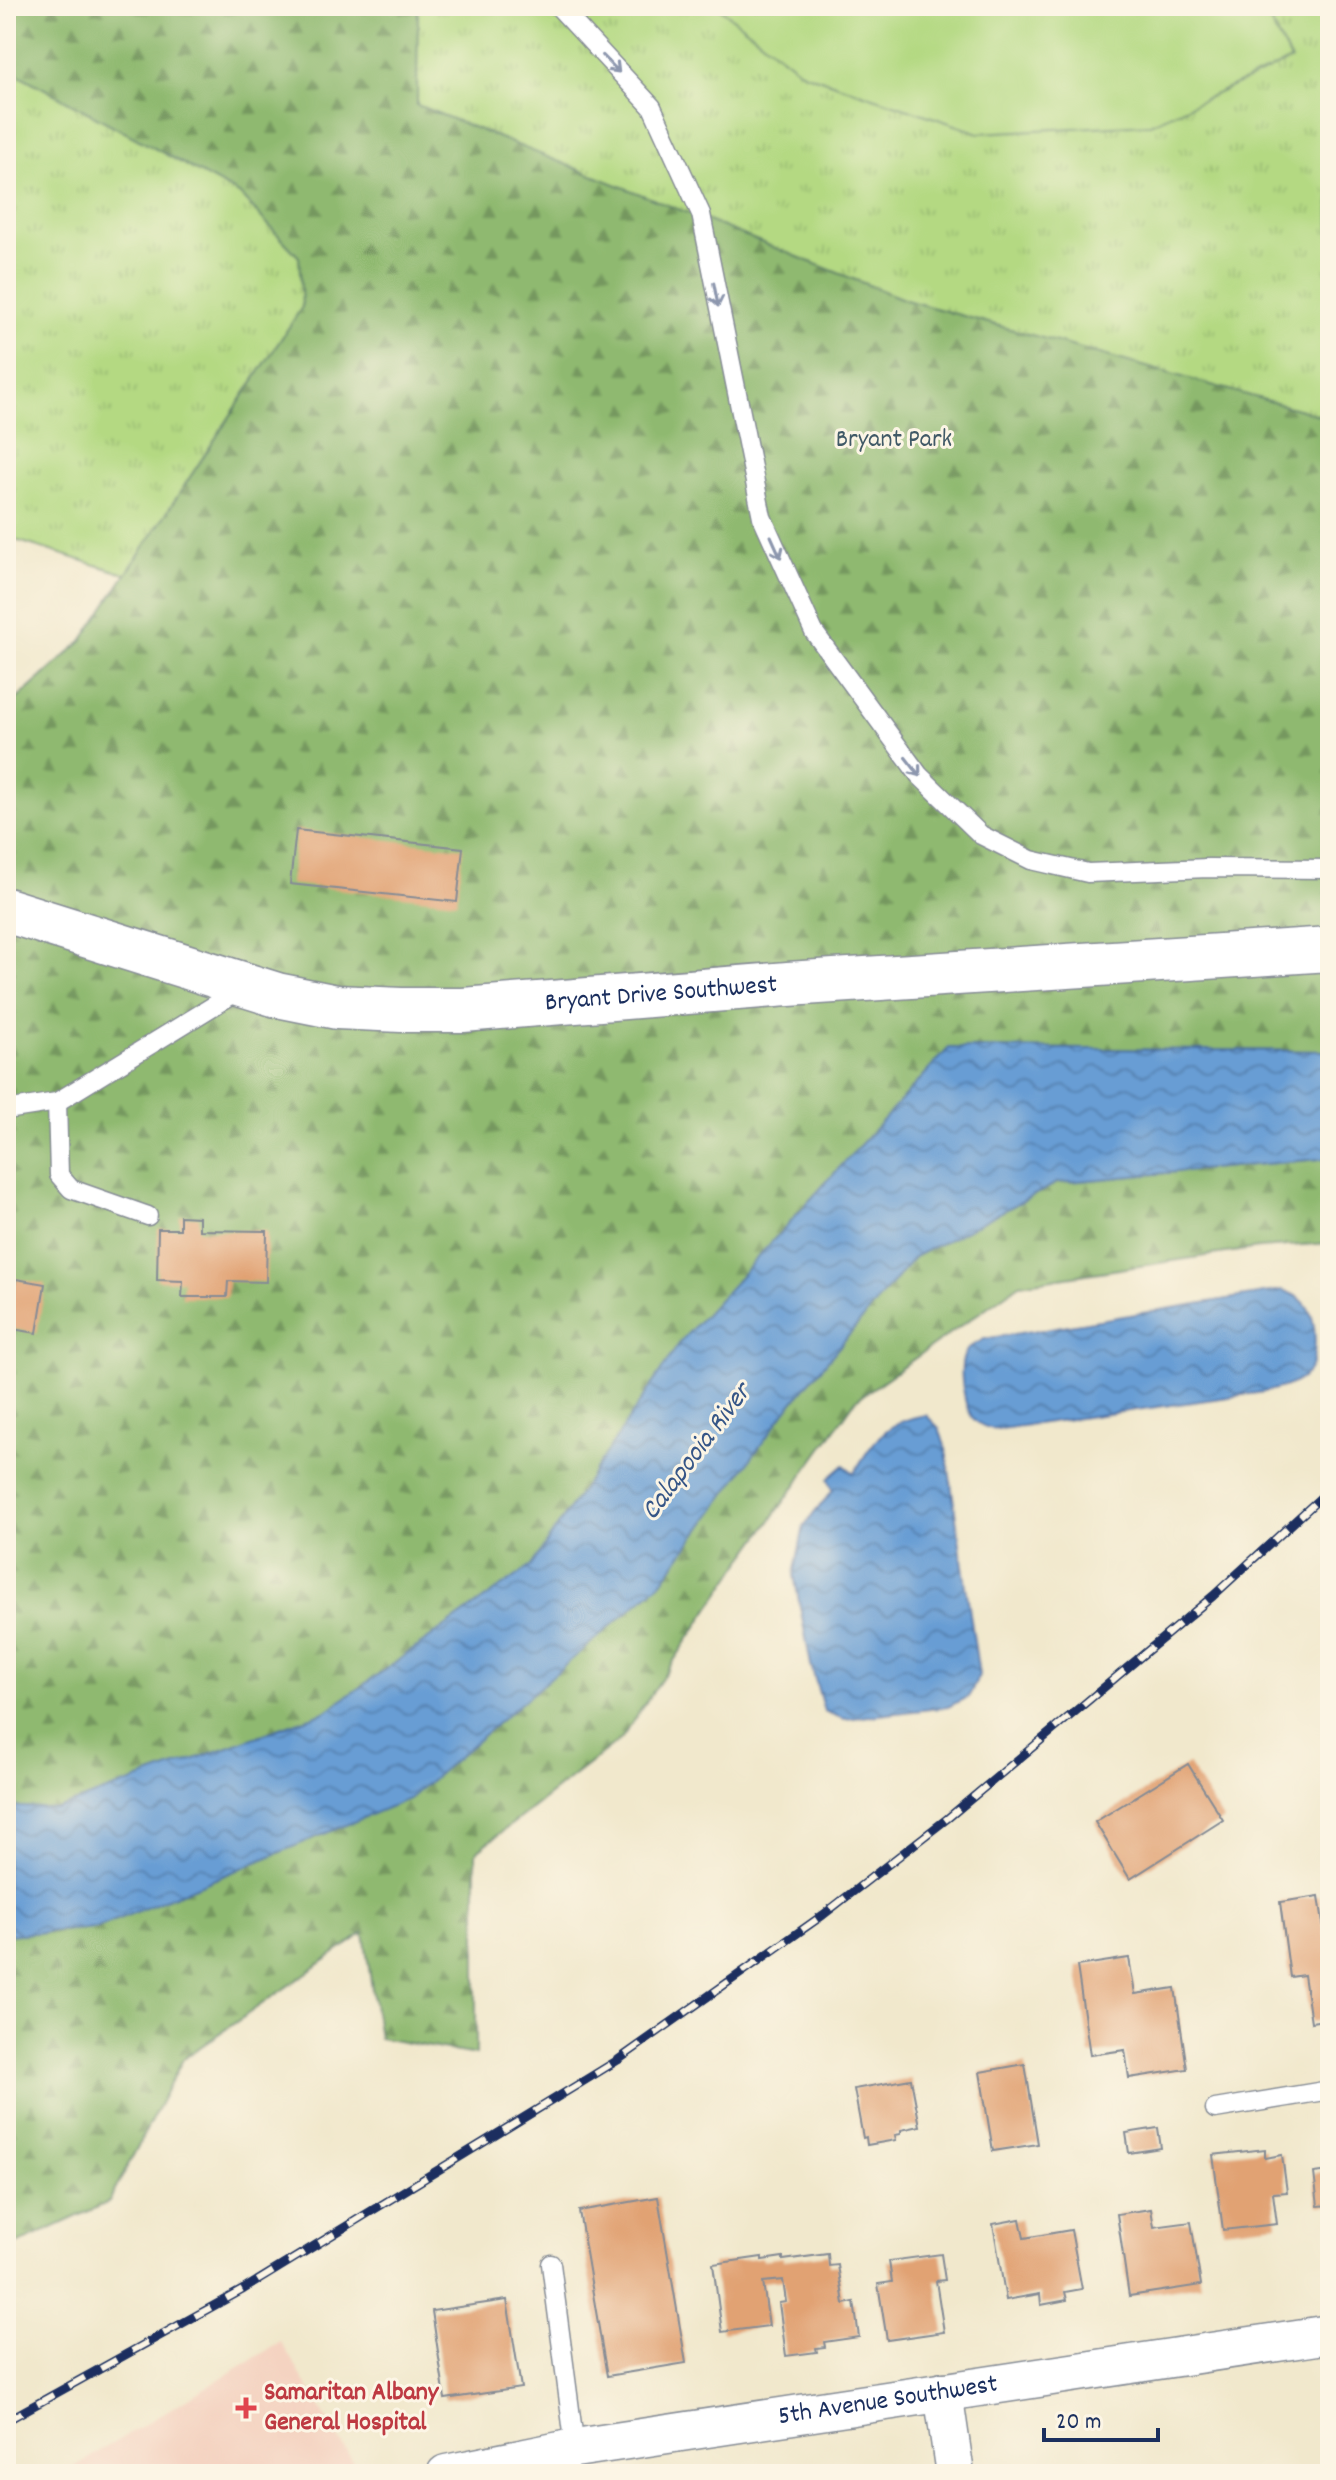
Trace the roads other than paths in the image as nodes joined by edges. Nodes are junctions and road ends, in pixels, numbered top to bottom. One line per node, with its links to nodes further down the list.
1 (558, 6): 2 (lane, one-way to 2)
2 (1330, 869)
3 (6, 910): 5 (street, Bryant Drive Southwest)
4 (1330, 949): 5 (street, Bryant Drive Southwest)
5 (246, 985): 6 (lane)
6 (57, 1102): 7 (lane); 8 (lane)
7 (6, 1110)
8 (148, 1216)
9 (1330, 2090): 10 (lane)
10 (1215, 2109)
11 (551, 2264): 14 (lane)
12 (1330, 2334): 13 (street, 5th Avenue Southwest)
13 (943, 2392): 14 (street, 5th Avenue Southwest); 16 (street)
14 (575, 2448): 15 (street, 5th Avenue Southwest)
15 (446, 2474)
16 (955, 2474)

